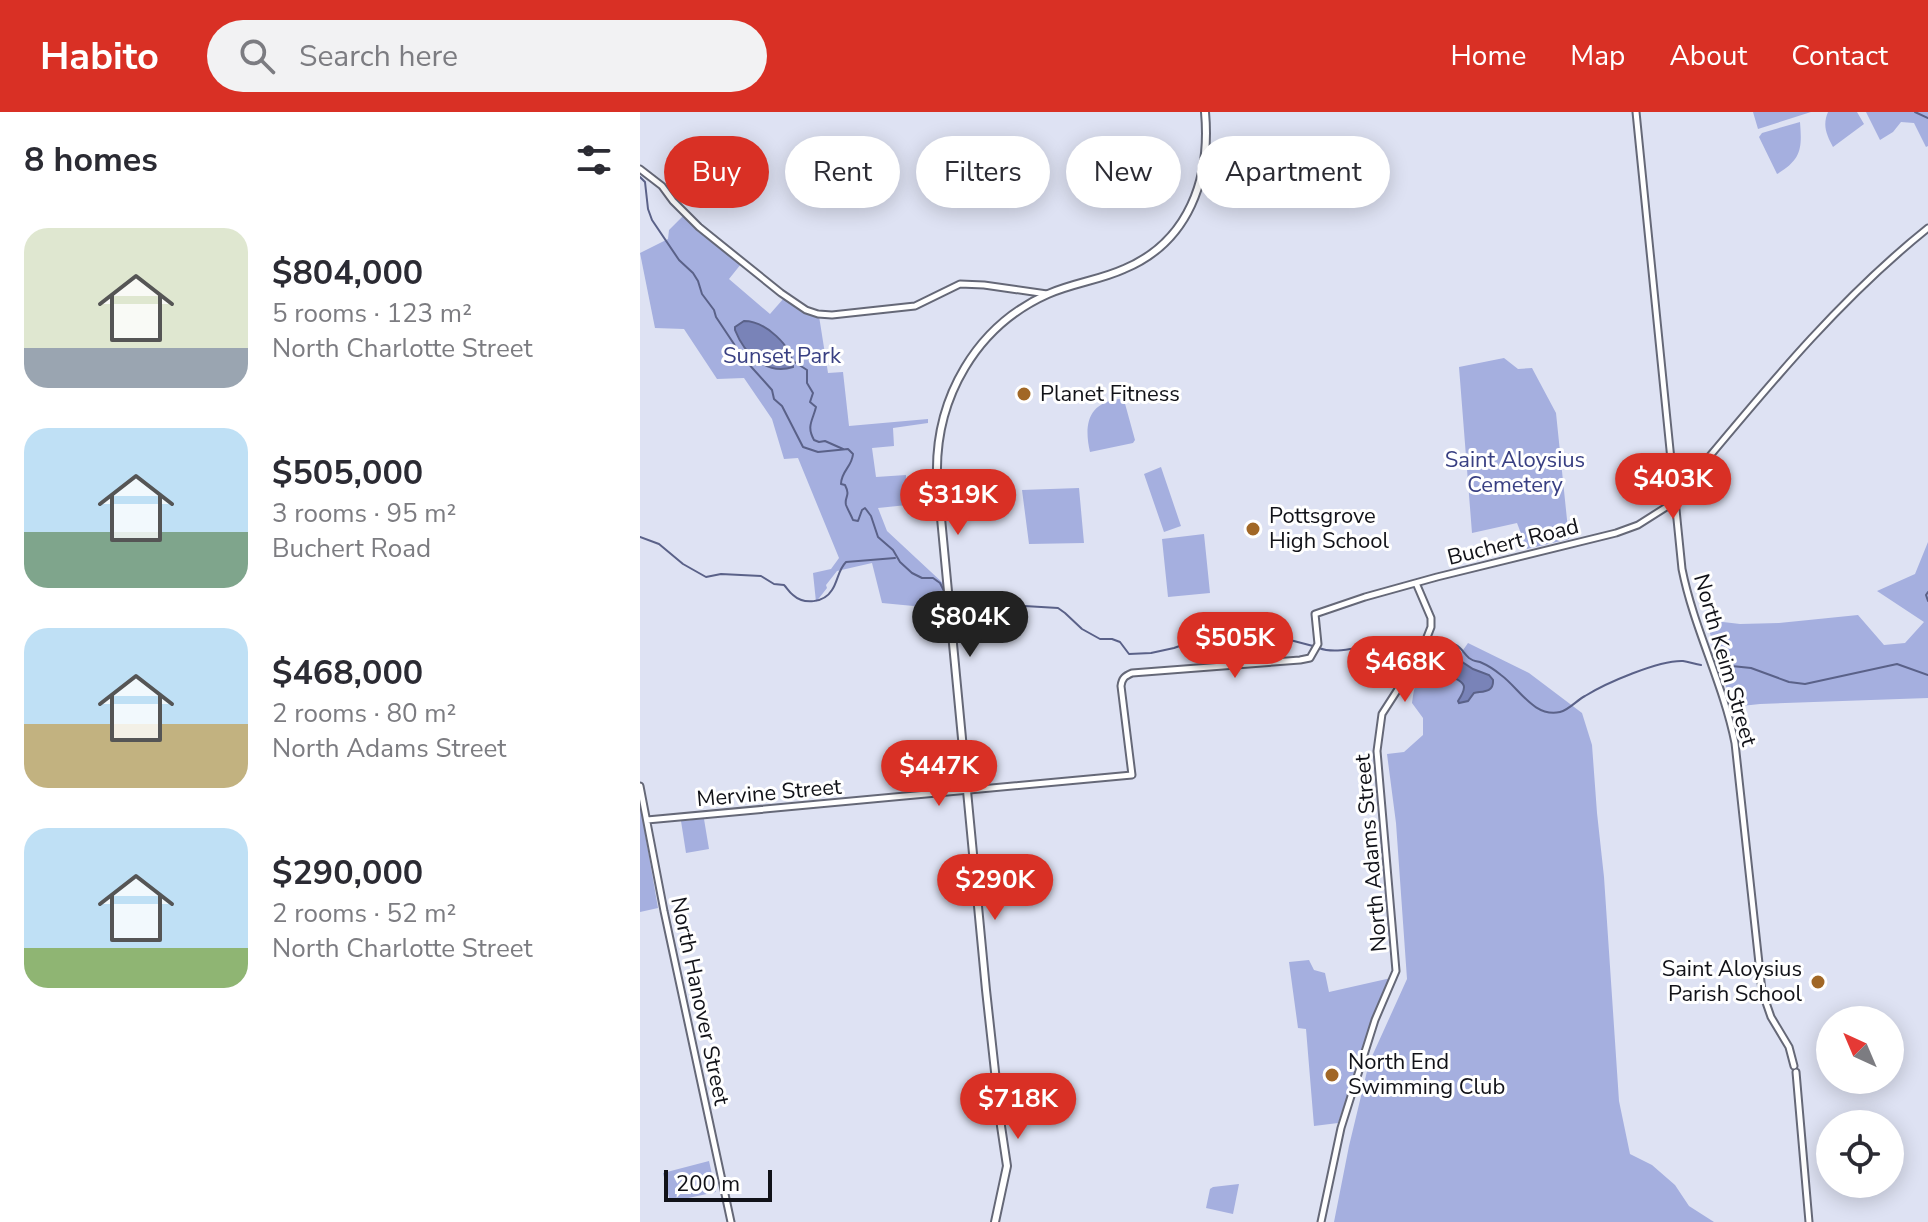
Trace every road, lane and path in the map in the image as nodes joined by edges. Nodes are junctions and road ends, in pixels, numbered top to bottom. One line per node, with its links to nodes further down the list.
1 (1205, 112): 5 (main road)
2 (1636, 112): 6 (street, North Keim Street)
3 (640, 169): 5 (street)
4 (1928, 228): 6 (street, Buchert Road)
5 (1048, 294): 10 (main road)
6 (1675, 498): 7 (street, Buchert Road); 15 (street, North Keim Street)
7 (1416, 583): 8 (street, Buchert Road); 14 (street, North Adams Street)
8 (1132, 775): 10 (street, Mervine Street)
9 (640, 786): 11 (street, North Hanover Street)
10 (967, 790): 11 (street, Mervine Street); 13 (main road)
11 (647, 820): 12 (street, North Hanover Street)
12 (731, 1222)
13 (995, 1222)
14 (1321, 1222)
15 (1809, 1222)

